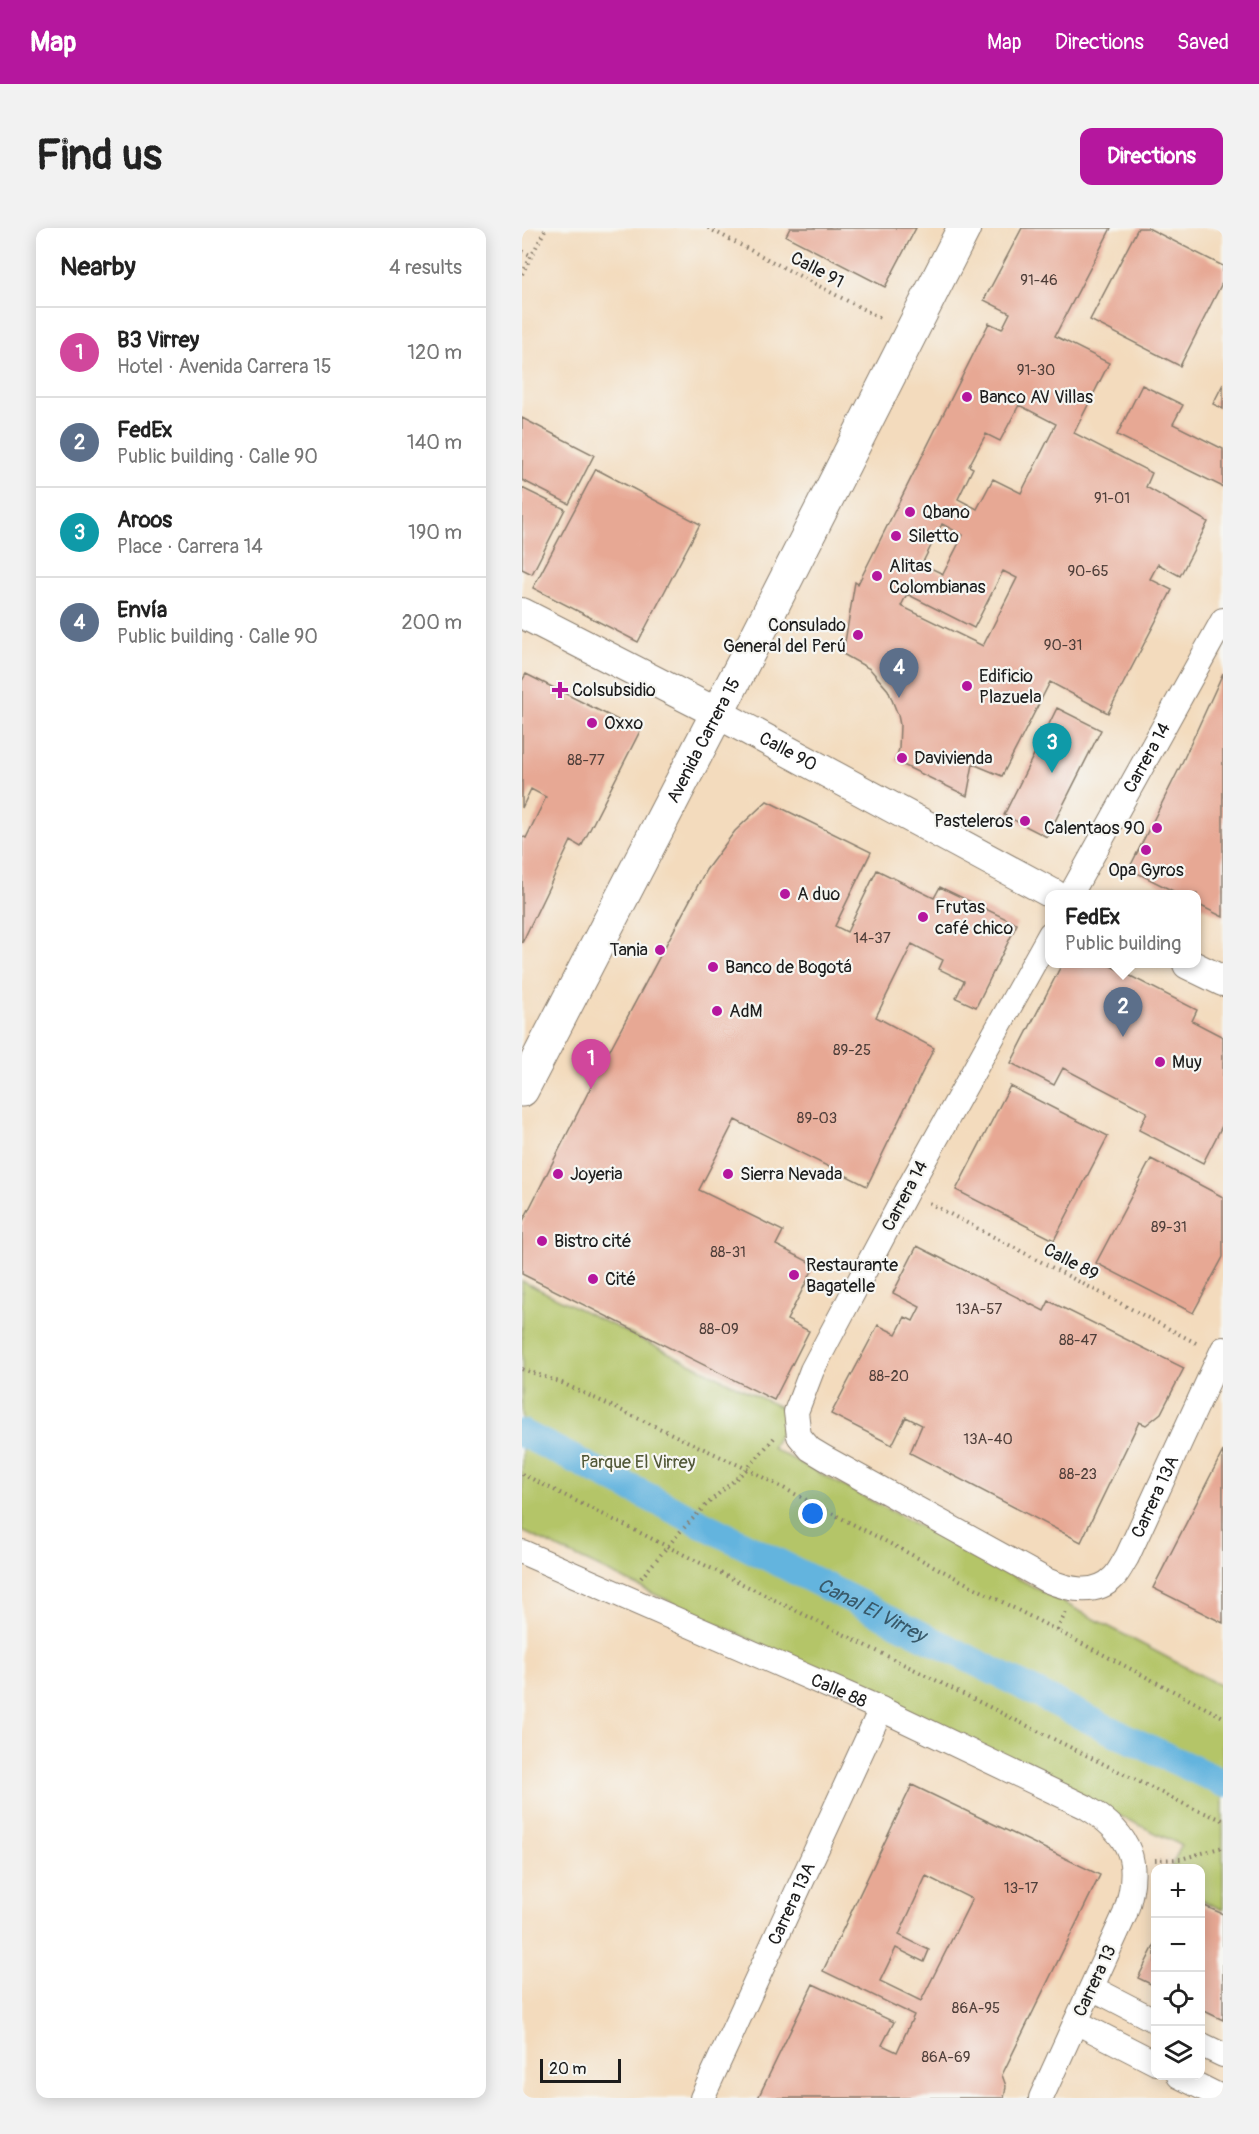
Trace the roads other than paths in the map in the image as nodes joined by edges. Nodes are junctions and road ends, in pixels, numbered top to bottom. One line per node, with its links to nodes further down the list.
1 (964, 228): 4 (main road, Avenida Carrera 15)
2 (522, 613): 4 (street, Calle 90)
3 (1223, 620): 6 (street, Carrera 14)
4 (717, 713): 5 (street, Calle 90); 10 (main road, Avenida Carrera 15)
5 (1046, 890)
6 (1073, 890)
7 (1045, 943): 12 (street, Carrera 14)
8 (1198, 968): 9 (street)
9 (1223, 981)
10 (522, 1090)
11 (1221, 1352): 12 (street, Carrera 13A)
12 (825, 1458)
13 (522, 1552): 14 (street, Calle 88)
14 (881, 1709): 15 (street, Calle 88); 23 (street, Carrera 13A)
15 (1133, 1860): 16 (street, Carrera 13)
16 (1092, 1988): 17 (street); 18 (street, Carrera 13)
17 (1151, 2019)
18 (1076, 2022): 21 (street); 24 (street, Carrera 13)
19 (1205, 2046): 20 (street)
20 (1223, 2055)
21 (1151, 2061)
22 (1187, 2080): 25 (street)
23 (702, 2098)
24 (1041, 2098)
25 (1223, 2098)

